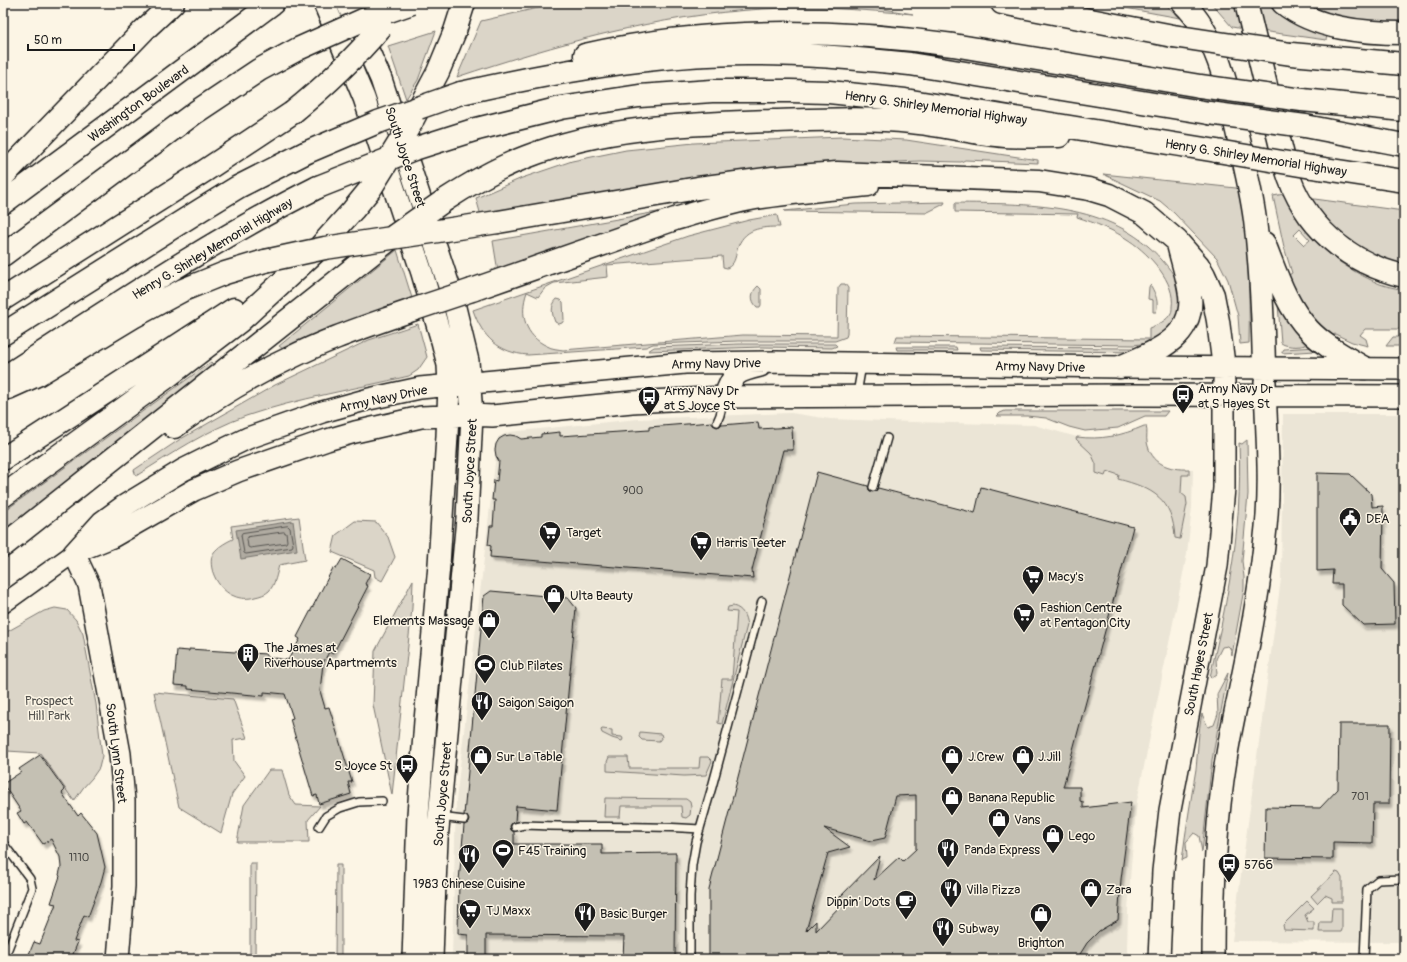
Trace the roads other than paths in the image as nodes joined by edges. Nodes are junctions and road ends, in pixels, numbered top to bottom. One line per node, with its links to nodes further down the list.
1 (173, 3): 24 (highway)
2 (273, 3): 27 (highway, Washington Boulevard)
3 (324, 3): 44 (main road, South Joyce Street)
4 (346, 3): 43 (main road, South Joyce Street)
5 (372, 3): 14 (highway, bridge)
6 (400, 3): 33 (highway, bridge)
7 (412, 3): 14 (highway, bridge)
8 (464, 3): 31 (highway, bridge)
9 (1002, 3): 15 (highway, bridge)
10 (1183, 3): 28 (highway)
11 (1246, 3): 32 (highway)
12 (1282, 3): 13 (highway)
13 (1404, 33)
14 (298, 49): 30 (highway)
15 (1404, 64)
16 (461, 93): 17 (highway, bridge); 20 (highway, bridge); 34 (highway, bridge)
17 (1302, 100): 18 (highway); 19 (highway)
18 (1404, 100)
19 (1404, 110)
20 (1305, 126): 21 (highway); 23 (highway)
21 (1404, 133)
22 (1124, 136): 26 (highway, Henry G. Shirley Memorial Highway, bridge); 42 (highway, Henry G. Shirley Memorial Highway, bridge); 58 (highway, bridge)
23 (1404, 145)
24 (3, 176)
25 (937, 178): 29 (highway); 45 (highway, bridge); 58 (highway, bridge)
26 (1404, 181)
27 (3, 203)
28 (1254, 218): 39 (highway); 40 (highway)
29 (1177, 241): 37 (highway); 38 (highway)
30 (3, 255)
31 (293, 272): 55 (highway); 57 (highway)
32 (1404, 276)
33 (3, 299)
34 (3, 334)
35 (776, 362): 36 (main road, Army Navy Drive); 43 (main road, Army Navy Drive); 50 (main road)
36 (862, 364): 37 (main road, Army Navy Drive); 47 (lane)
37 (1120, 367): 38 (main road, Army Navy Drive)
38 (1224, 368): 39 (main road, Army Navy Drive); 46 (main road, South Hayes Street)
39 (1264, 368): 40 (main road, Army Navy Drive); 48 (main road)
40 (1364, 368): 41 (main road, Army Navy Drive)
41 (1404, 369)
42 (3, 378)
43 (470, 384): 44 (main road, Army Navy Drive); 51 (main road, South Joyce Street)
44 (449, 386): 52 (main road, South Joyce Street); 60 (main road, Army Navy Drive)
45 (3, 390)
46 (1224, 395): 47 (main road, Army Navy Drive); 48 (main road, Army Navy Drive); 77 (main road, South Hayes Street)
47 (857, 396): 50 (main road, Army Navy Drive)
48 (1265, 396): 49 (main road, Army Navy Drive); 78 (main road)
49 (1404, 396)
50 (725, 397): 51 (main road, Army Navy Drive); 53 (lane)
51 (472, 415): 52 (main road, Army Navy Drive); 61 (main road, South Joyce Street)
52 (448, 416): 60 (main road, Army Navy Drive); 61 (main road, South Joyce Street)
53 (717, 422)
54 (887, 438): 56 (lane)
55 (3, 459)
56 (873, 487)
57 (3, 496)
58 (39, 518): 59 (highway)
59 (3, 546)
60 (74, 553): 63 (street, Army Navy Drive); 73 (main road, South Lynn Street)
61 (451, 569): 65 (main road, South Joyce Street)
62 (762, 601): 69 (lane)
63 (3, 604)
64 (382, 801): 67 (lane)
65 (429, 816): 66 (lane); 74 (main road, South Joyce Street); 75 (main road, South Joyce Street)
66 (464, 820)
67 (319, 827)
68 (515, 827): 69 (lane)
69 (700, 829): 76 (lane)
70 (3, 843): 72 (lane)
71 (1404, 882): 79 (lane)
72 (4, 959)
73 (118, 959)
74 (413, 959)
75 (432, 959)
76 (690, 959)
77 (1159, 959)
78 (1213, 959)
79 (1364, 959)

